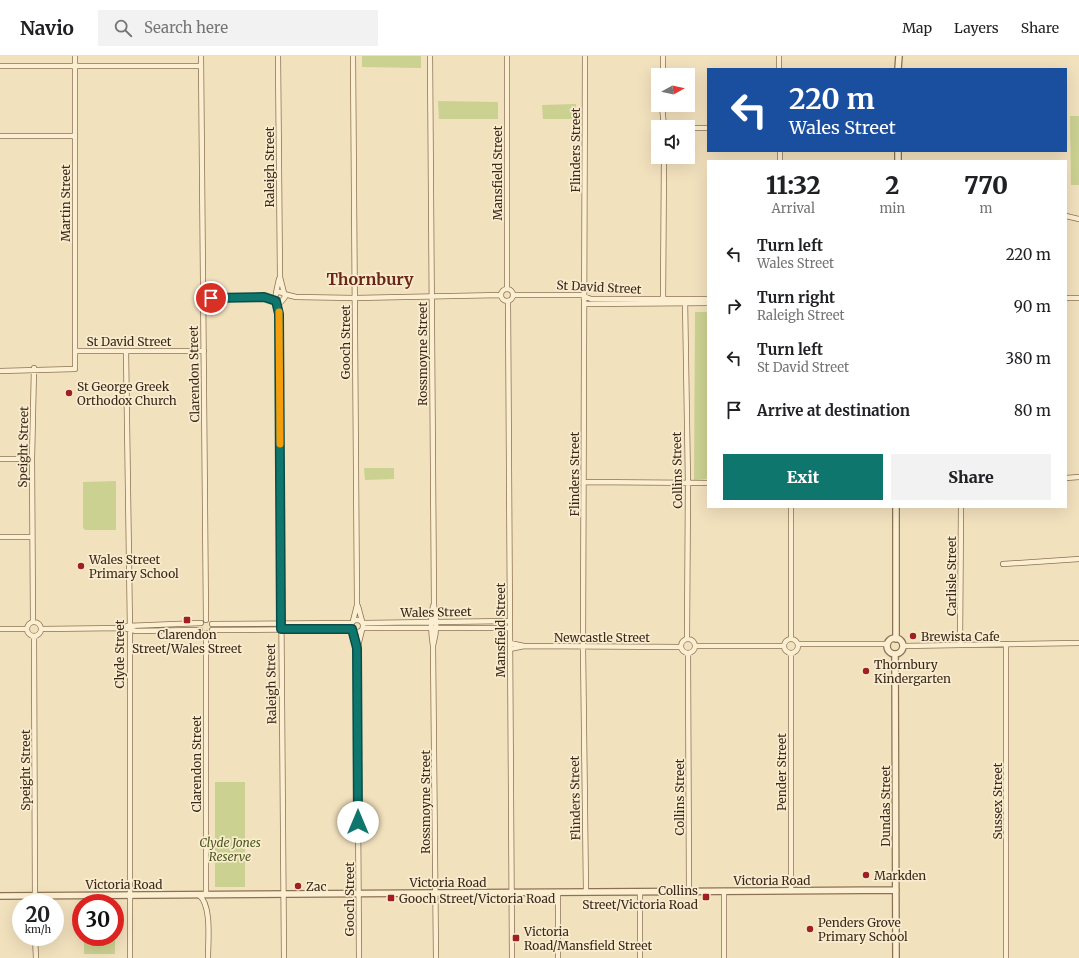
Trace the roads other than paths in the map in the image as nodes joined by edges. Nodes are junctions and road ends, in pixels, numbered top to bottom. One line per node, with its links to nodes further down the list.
1 (75, 56): 12 (street, Martin Street)
2 (201, 56): 13 (street, Clarendon Street)
3 (278, 56): 24 (street, Raleigh Street)
4 (353, 56): 35 (street, Gooch Street)
5 (430, 56): 30 (street, Rossmoyne Street)
6 (507, 56): 25 (street, Mansfield Street)
7 (585, 56): 31 (street, Flinders Street)
8 (663, 56): 14 (street)
9 (779, 56): 15 (street)
10 (898, 56): 16 (street)
11 (0, 66): 12 (street)
12 (75, 66): 13 (street); 20 (street, Martin Street)
13 (201, 66): 34 (street, Clarendon Street)
14 (663, 68)
15 (780, 68)
16 (898, 68)
17 (695, 128): 18 (street)
18 (707, 128)
19 (0, 136): 20 (street)
20 (75, 136): 47 (street, Martin Street)
21 (664, 164): 42 (street)
22 (1067, 216): 23 (street)
23 (1079, 219)
24 (280, 277): 26 (street, Raleigh Street); 27 (street, Raleigh Street)
25 (507, 289): 28 (street); 29 (street)
26 (276, 293): 27 (street); 32 (street); 39 (street, Raleigh Street)
27 (284, 294): 33 (street); 40 (street, Raleigh Street)
28 (502, 295): 30 (street); 41 (street)
29 (513, 295): 31 (street, St David Street); 41 (street)
30 (432, 296): 35 (street); 71 (street, Rossmoyne Street)
31 (584, 296): 42 (street, St David Street); 44 (street, Flinders Street)
32 (266, 297): 34 (street); 39 (street)
33 (294, 297): 35 (street); 40 (street)
34 (204, 298): 49 (street, Clarendon Street)
35 (355, 298): 66 (street, Gooch Street)
36 (1067, 298): 37 (street)
37 (1079, 298)
38 (707, 299): 43 (street, St David Street)
39 (276, 301): 40 (street); 46 (street, Raleigh Street)
40 (283, 301): 46 (street, Raleigh Street)
41 (508, 301): 68 (street, Mansfield Street)
42 (663, 302): 43 (street, St David Street); 44 (street, St David Street)
43 (685, 302): 45 (street, St David Street); 57 (street, Collins Street)
44 (585, 304): 56 (street, Flinders Street)
45 (707, 304)
46 (279, 314): 74 (street, Raleigh Street)
47 (76, 351): 48 (street, St David Street); 50 (street, St David Street)
48 (126, 351): 49 (street, St David Street); 76 (street, Clyde Street)
49 (204, 351): 67 (street, Clarendon Street)
50 (34, 368): 51 (street, St David Street); 53 (street, Speight Street)
51 (0, 371)
52 (0, 459): 53 (street)
53 (32, 459): 63 (street, Speight Street)
54 (1067, 478): 55 (street)
55 (1079, 478)
56 (584, 482): 57 (street); 99 (street, Flinders Street)
57 (688, 483): 58 (street); 88 (street, Collins Street)
58 (707, 483)
59 (791, 508): 89 (street)
60 (896, 508): 87 (street)
61 (961, 508): 94 (street, Carlisle Street)
62 (0, 537): 63 (street)
63 (32, 537): 69 (street, Speight Street)
64 (1079, 559): 65 (street)
65 (1003, 564)
66 (357, 605): 70 (street, Gooch Street); 75 (street, Gooch Street)
67 (206, 620): 72 (street); 73 (street)
68 (510, 621): 71 (street, Wales Street); 78 (street, Mansfield Street)
69 (33, 622): 80 (street); 81 (street)
70 (352, 622): 74 (street); 75 (street); 84 (street, Gooch Street)
71 (434, 622): 75 (street, Wales Street); 77 (street, Rossmoyne Street)
72 (201, 623): 76 (street); 82 (street)
73 (212, 624): 74 (street); 83 (street)
74 (281, 626): 83 (street); 84 (street); 118 (street, Raleigh Street)
75 (362, 626): 77 (street, Wales Street); 84 (street); 101 (street, Gooch Street)
76 (129, 627): 81 (street); 82 (street); 115 (street, Clyde Street)
77 (434, 628): 78 (street, Wales Street); 113 (street, Rossmoyne Street)
78 (510, 628): 95 (street, Mansfield Street)
79 (0, 629): 80 (street)
80 (27, 629): 86 (street)
81 (42, 629): 86 (street)
82 (200, 630): 85 (street)
83 (212, 630): 85 (street)
84 (353, 630): 101 (street, Gooch Street)
85 (206, 634): 117 (street, Clarendon Street)
86 (34, 636): 114 (street, Speight Street)
87 (896, 638): 91 (street); 98 (street)
88 (687, 639): 96 (street); 100 (street)
89 (791, 639): 90 (street); 97 (street)
90 (798, 644): 91 (street); 103 (street)
91 (888, 644): 104 (street)
92 (1006, 644): 93 (street); 94 (street); 135 (street, Sussex Street)
93 (1079, 644)
94 (960, 645): 98 (street)
95 (510, 646): 99 (street, Newcastle Street); 108 (street, Mansfield Street)
96 (695, 646): 97 (street); 102 (street)
97 (784, 646): 103 (street)
98 (903, 646): 104 (street)
99 (583, 647): 100 (street, Newcastle Street); 110 (street, Flinders Street)
100 (681, 647): 102 (street)
101 (357, 648): 119 (street, Gooch Street)
102 (688, 653): 112 (street, Collins Street)
103 (791, 653): 107 (street, Pender Street)
104 (895, 654): 105 (street, Dundas Street)
105 (896, 890): 107 (street, Victoria Road); 134 (street, Dundas Street)
106 (724, 891): 107 (street, Victoria Road); 112 (street, Victoria Road); 133 (street)
107 (791, 891)
108 (511, 892): 109 (street, Victoria Road); 113 (street, Victoria Road); 130 (street, Mansfield Street)
109 (558, 892): 110 (street, Victoria Road); 131 (street)
110 (586, 892): 111 (street, Victoria Road)
111 (640, 892): 112 (street, Victoria Road); 132 (street)
112 (689, 892)
113 (435, 893): 119 (street, Victoria Road); 129 (street, Rossmoyne Street)
114 (35, 894)
115 (130, 894): 116 (street, Victoria Road); 120 (street, Victoria Road); 125 (street, Clyde Street)
116 (199, 894): 117 (street, Victoria Road); 126 (street)
117 (206, 894): 118 (street, Victoria Road)
118 (283, 894): 119 (street, Victoria Road); 127 (street, Raleigh Street)
119 (359, 894): 128 (street, Gooch Street)
120 (64, 895)
121 (0, 896): 122 (street, Victoria Road)
122 (12, 896)
123 (36, 946): 124 (street)
124 (36, 958)
125 (130, 958)
126 (208, 958)
127 (284, 958)
128 (359, 958)
129 (436, 958)
130 (512, 958)
131 (558, 958)
132 (640, 958)
133 (724, 958)
134 (896, 958)
135 (1006, 958)

